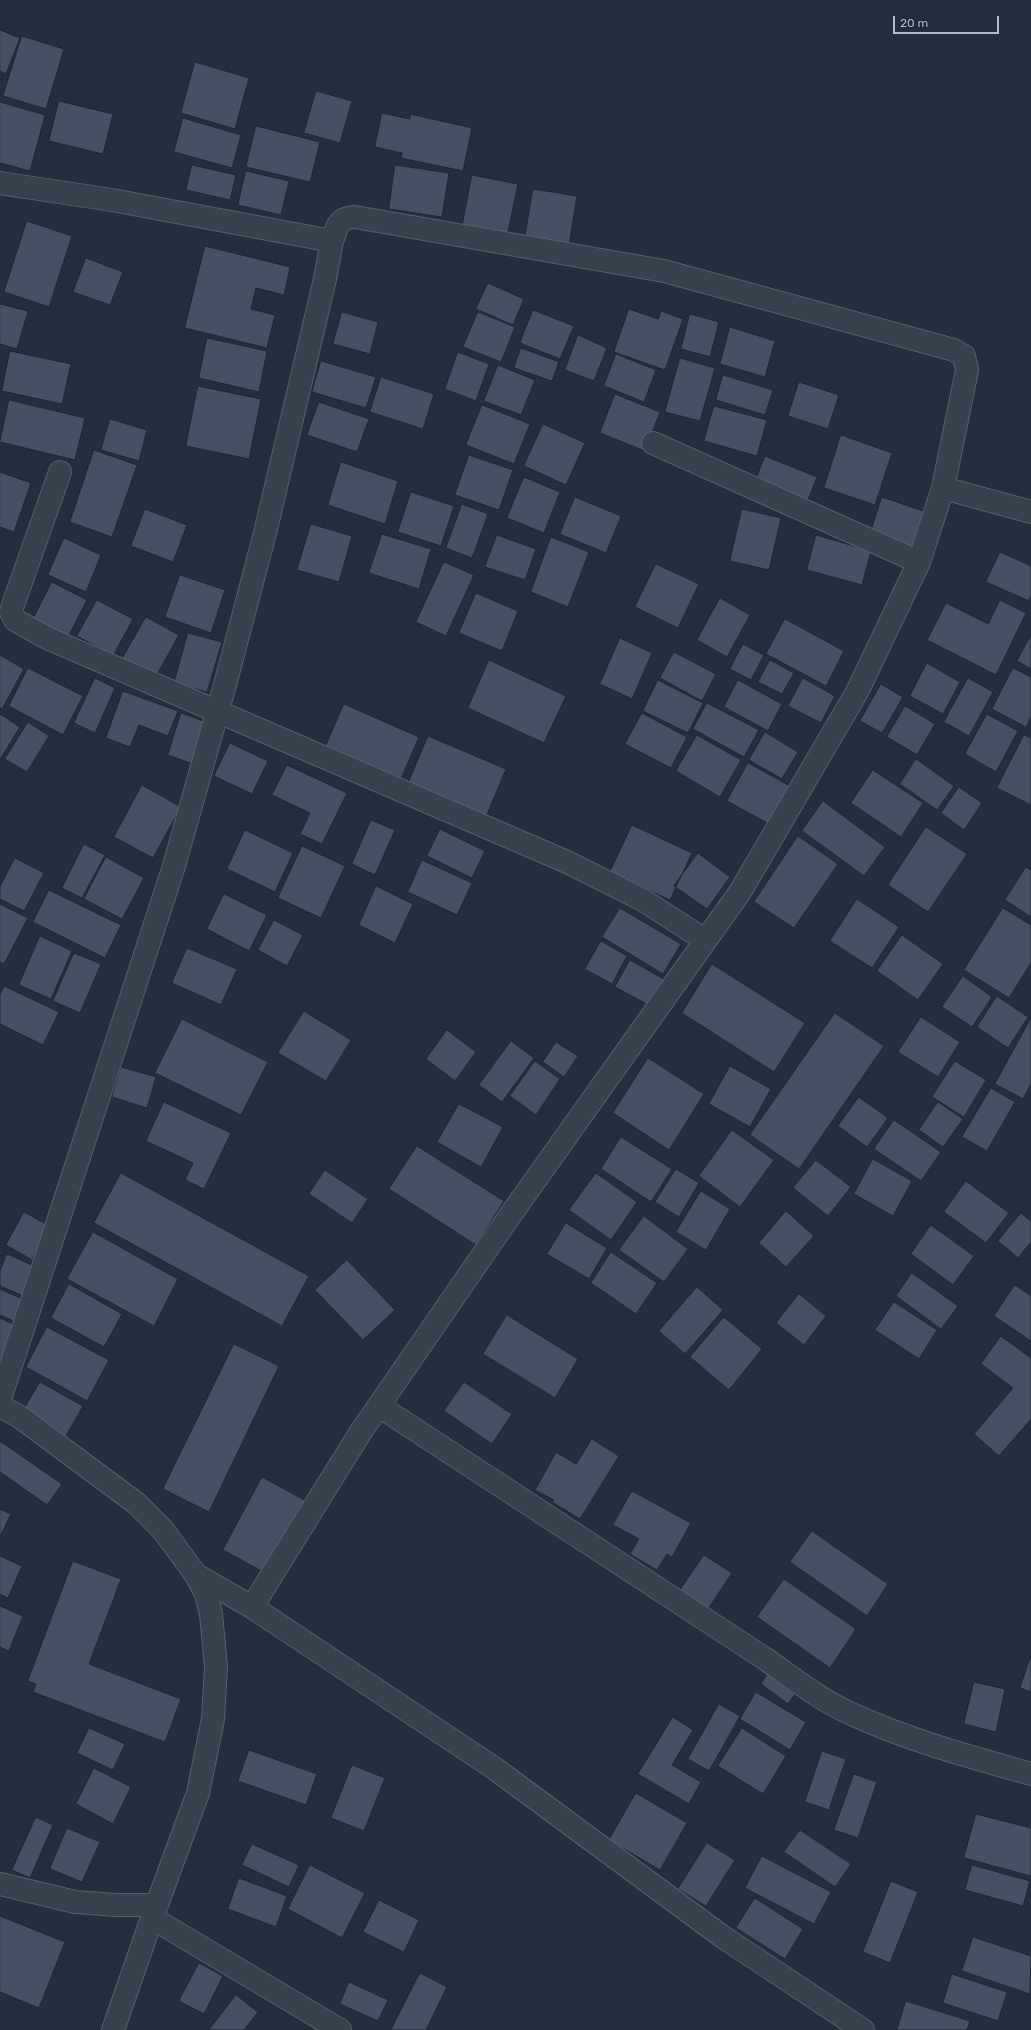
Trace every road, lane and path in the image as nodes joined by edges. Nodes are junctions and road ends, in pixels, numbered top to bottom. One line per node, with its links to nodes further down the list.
1 (0, 183): 2 (street)
2 (332, 241): 5 (street); 8 (street)
3 (653, 443): 7 (street)
4 (60, 472): 8 (street)
5 (943, 488): 6 (street); 7 (street)
6 (1031, 512)
7 (919, 562): 9 (street)
8 (217, 711): 9 (street); 10 (street)
9 (705, 940): 12 (street)
10 (0, 1399)
11 (0, 1406): 13 (street)
12 (379, 1406): 14 (street); 15 (street)
13 (196, 1575): 14 (street); 17 (street)
14 (252, 1607): 20 (street)
15 (1031, 1774)
16 (0, 1884): 17 (street)
17 (154, 1912): 18 (street); 19 (street)
18 (113, 2030)
19 (340, 2030)
20 (863, 2030)

